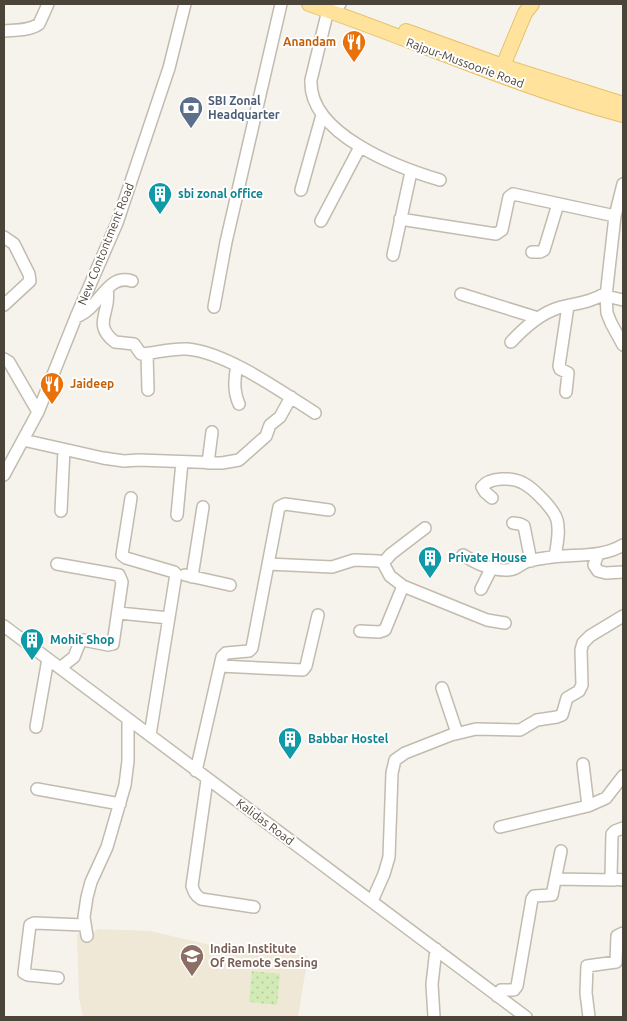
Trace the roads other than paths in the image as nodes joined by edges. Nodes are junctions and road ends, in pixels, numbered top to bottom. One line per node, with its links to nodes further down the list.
1 (48, 4): 8 (street)
2 (185, 4): 33 (street, New Contontment Road)
3 (281, 4): 32 (street)
4 (309, 4): 7 (main road, Rajpur-Mussoorie Road)
5 (523, 4): 9 (main road)
6 (532, 4): 9 (main road)
7 (335, 6): 9 (main road, Rajpur-Mussoorie Road); 11 (street)
8 (4, 32)
9 (496, 70): 10 (main road, Rajpur-Mussoorie Road); 12 (main road, Rajpur-Mussoorie Road)
10 (623, 104)
11 (322, 115): 13 (street); 17 (street)
12 (623, 115)
13 (360, 147): 14 (street); 21 (street)
14 (411, 172): 15 (street); 20 (street)
15 (440, 180)
16 (623, 184): 19 (street)
17 (301, 190)
18 (558, 204): 19 (street); 20 (street); 23 (street)
19 (615, 216): 28 (street)
20 (400, 219): 24 (street)
21 (321, 221)
22 (4, 237): 30 (street)
23 (532, 252)
24 (394, 255)
25 (132, 282): 26 (street)
26 (107, 290): 33 (street); 38 (street)
27 (461, 294): 34 (street)
28 (606, 294): 29 (street); 31 (street); 35 (street)
29 (623, 300)
30 (4, 305)
31 (568, 306): 34 (street); 42 (street)
32 (214, 307)
33 (76, 318): 45 (street, New Contontment Road)
34 (538, 318): 36 (street)
35 (620, 335): 37 (street)
36 (511, 342)
37 (623, 345)
38 (140, 350): 40 (street); 41 (street)
39 (4, 357): 45 (street)
40 (237, 366): 43 (street); 44 (street)
41 (148, 390)
42 (566, 392)
43 (291, 397): 46 (street); 51 (street)
44 (240, 404)
45 (38, 412): 48 (street, New Contontment Road)
46 (316, 413)
47 (212, 432): 51 (street)
48 (23, 440): 49 (street); 52 (street, New Contontment Road)
49 (64, 450): 50 (street); 57 (street)
50 (182, 462): 51 (street); 58 (street)
51 (208, 463)
52 (4, 475)
53 (131, 498): 71 (street)
54 (492, 498): 64 (street)
55 (203, 507): 72 (street)
56 (330, 510): 68 (street)
57 (61, 511)
58 (177, 516)
59 (513, 523): 65 (street)
60 (425, 528): 66 (street)
61 (623, 545): 62 (street)
62 (598, 554): 64 (street); 70 (street)
63 (463, 555): 69 (street)
64 (555, 556): 65 (street)
65 (530, 561): 69 (street)
66 (383, 563): 68 (street); 74 (street)
67 (57, 564): 76 (street)
68 (268, 564): 84 (street)
69 (491, 569): 75 (street)
70 (623, 572)
71 (176, 573): 72 (street); 79 (street)
72 (192, 577): 73 (street)
73 (230, 585)
74 (403, 586): 80 (street); 82 (street)
75 (481, 589)
76 (119, 613): 79 (street); 85 (street)
77 (318, 615): 84 (street)
78 (623, 616): 89 (street)
79 (169, 618): 90 (street)
80 (505, 623)
81 (4, 626): 83 (street, Kalidas Road)
82 (360, 631)
83 (48, 659): 85 (street, Kalidas Road); 88 (street)
84 (220, 666): 92 (street)
85 (60, 668): 87 (street, Kalidas Road)
86 (442, 688): 89 (street)
87 (128, 720): 90 (street, Kalidas Road); 96 (street)
88 (36, 727)
89 (457, 734): 103 (street)
90 (150, 735): 92 (street, Kalidas Road)
91 (582, 764): 97 (street)
92 (196, 770): 94 (street, Kalidas Road)
93 (623, 776): 97 (street)
94 (208, 780): 103 (street, Kalidas Road); 104 (street)
95 (37, 789): 96 (street)
96 (120, 804): 107 (street)
97 (588, 806): 98 (street)
98 (500, 826)
99 (623, 828): 102 (street)
100 (561, 851): 101 (street)
101 (556, 879): 102 (street); 108 (street)
102 (619, 880)
103 (372, 901): 106 (street, Kalidas Road)
104 (254, 907)
105 (623, 933): 111 (street)
106 (436, 949): 108 (street, Kalidas Road); 109 (street)
107 (58, 978)
108 (497, 996): 110 (street, Kalidas Road)
109 (434, 1017)
110 (526, 1017)
111 (589, 1017)

